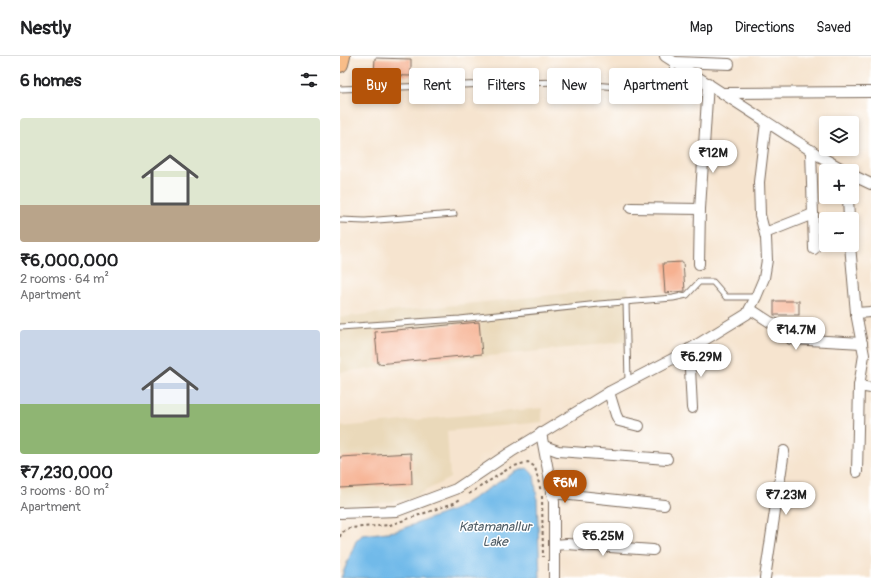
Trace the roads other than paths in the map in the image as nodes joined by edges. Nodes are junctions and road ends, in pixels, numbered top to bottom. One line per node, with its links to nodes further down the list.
1 (342, 56): 4 (main road)
2 (665, 56): 3 (street)
3 (675, 62): 5 (street); 6 (street); 7 (lane)
4 (340, 64)
5 (729, 64)
6 (708, 83): 9 (street); 16 (street)
7 (340, 89)
8 (871, 92): 9 (street)
9 (723, 93): 10 (street)
10 (766, 122): 11 (street); 20 (street)
11 (811, 150): 12 (street); 18 (street)
12 (834, 164)
13 (859, 178): 14 (street)
14 (871, 184)
15 (631, 208): 16 (street)
16 (700, 209): 23 (street)
17 (454, 214): 19 (lane)
18 (813, 214): 20 (street); 21 (street)
19 (340, 220)
20 (765, 233): 24 (street)
21 (814, 249)
22 (851, 252): 28 (street)
23 (699, 264)
24 (756, 297): 25 (lane); 26 (street)
25 (626, 302): 29 (lane); 33 (lane)
26 (750, 309): 30 (street); 31 (street)
27 (871, 312): 28 (street)
28 (856, 313): 30 (street)
29 (340, 327)
30 (862, 343): 32 (street)
31 (689, 349): 33 (street); 37 (street)
32 (867, 355): 34 (street)
33 (628, 381): 36 (street)
34 (859, 386): 35 (street); 43 (street)
35 (871, 388)
36 (609, 392): 38 (street); 39 (street)
37 (692, 408)
38 (639, 426)
39 (541, 433): 40 (street); 46 (street)
40 (544, 446): 42 (street); 44 (street)
41 (784, 451): 50 (street)
42 (667, 459)
43 (857, 472)
44 (552, 493): 45 (street); 47 (street)
45 (664, 505)
46 (340, 513)
47 (554, 545): 48 (street); 49 (street)
48 (653, 550)
49 (554, 578)
50 (765, 578)

